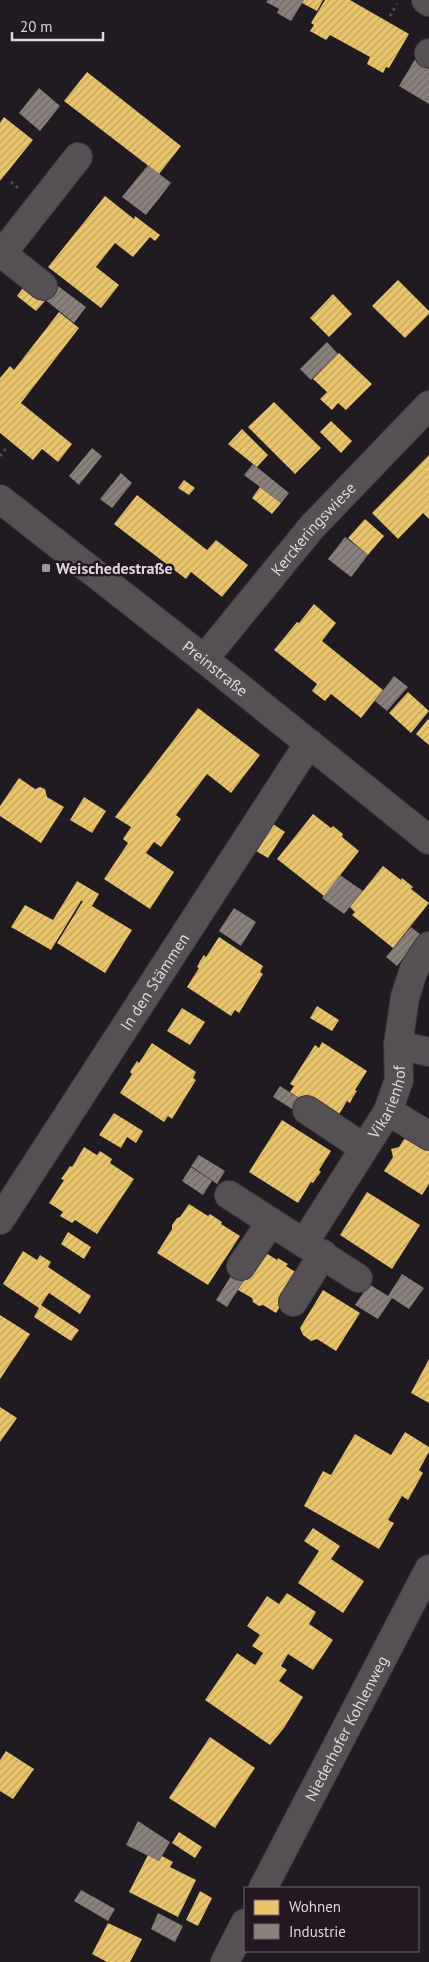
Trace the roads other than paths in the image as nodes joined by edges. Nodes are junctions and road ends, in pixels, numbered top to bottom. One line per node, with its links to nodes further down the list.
1 (426, 0): 2 (street)
2 (429, 2)
3 (78, 157): 4 (street)
4 (1, 253): 5 (street)
5 (44, 286)
6 (429, 405): 8 (street, Kerckeringswiese)
7 (0, 499): 8 (street, Preinstraße)
8 (204, 659): 9 (street, Preinstraße)
9 (309, 743): 10 (street, Preinstraße); 19 (street, In den Stämmen)
10 (429, 840)
11 (429, 946): 12 (street, Vikarienhof)
12 (398, 1045): 13 (street); 15 (street, Vikarienhof)
13 (429, 1052)
14 (306, 1110): 17 (street)
15 (388, 1111): 16 (street); 17 (street, Vikarienhof)
16 (429, 1136)
17 (364, 1148): 21 (street, Vikarienhof)
18 (229, 1195): 20 (street)
19 (0, 1220)
20 (271, 1222): 21 (street); 22 (street)
21 (314, 1249): 23 (street); 24 (street, Vikarienhof)
22 (241, 1266)
23 (358, 1278)
24 (293, 1302)
25 (429, 1569): 26 (street, Niederhofer Kohlenweg)
26 (264, 1887)
27 (244, 1925): 28 (street)
28 (225, 1962)

